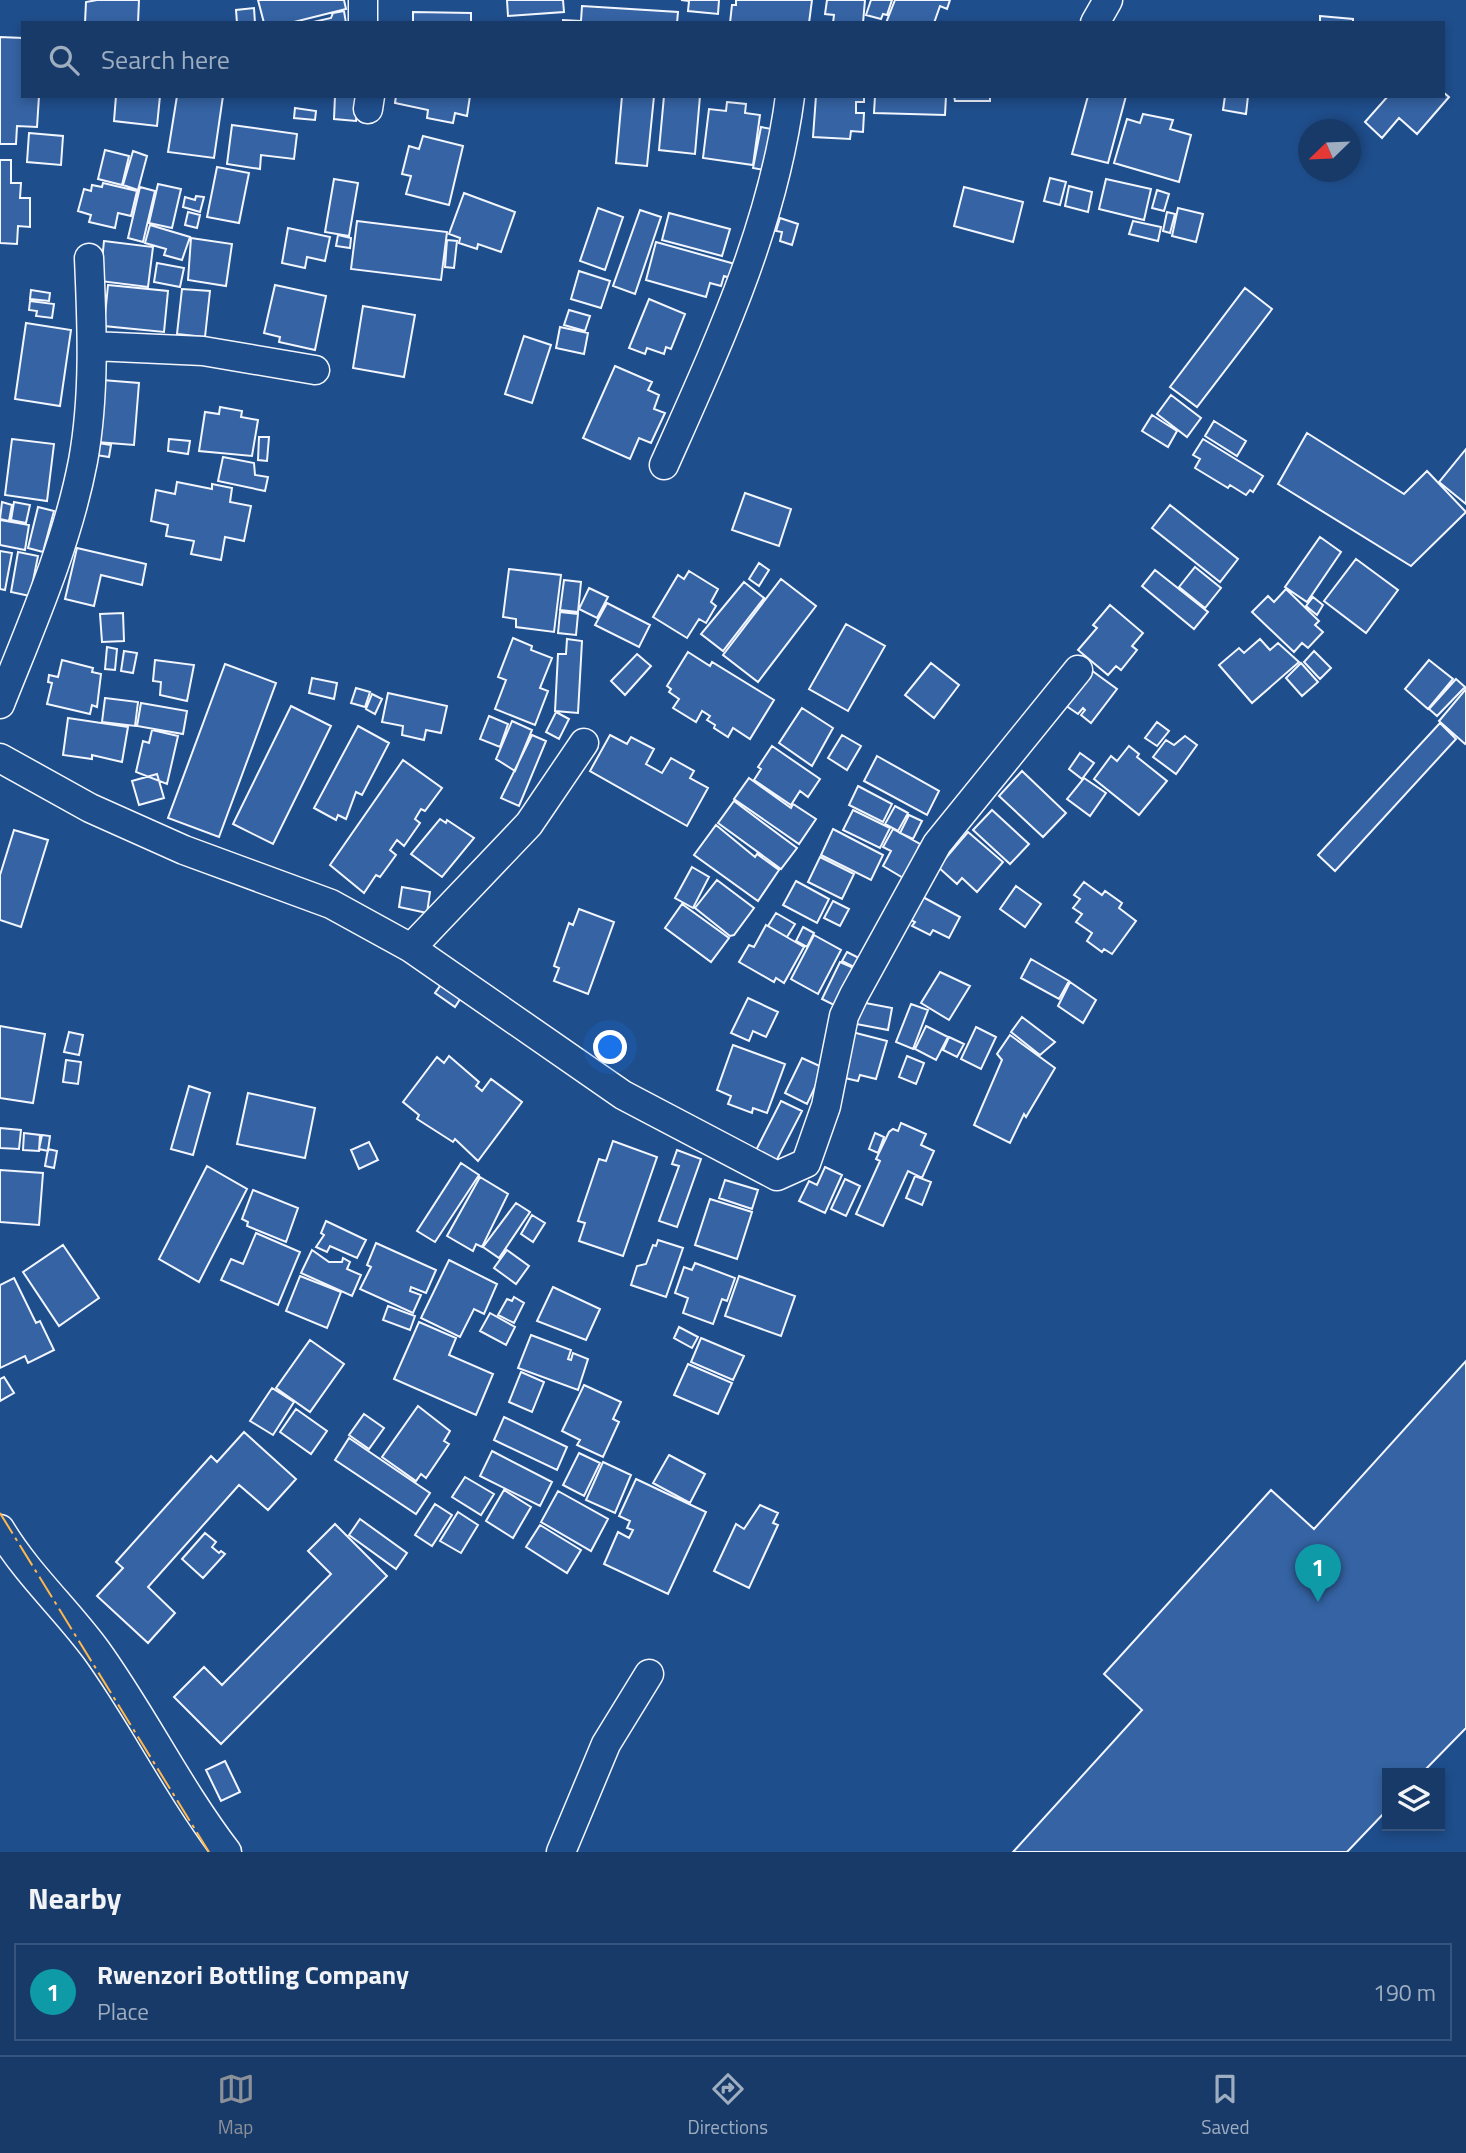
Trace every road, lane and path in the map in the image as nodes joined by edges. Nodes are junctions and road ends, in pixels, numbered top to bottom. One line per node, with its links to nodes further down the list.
1 (363, 0): 3 (street)
2 (1108, 0): 4 (street)
3 (363, 21)
4 (1096, 21)
5 (790, 98): 9 (street)
6 (89, 258): 7 (street)
7 (93, 346): 8 (street); 11 (street)
8 (315, 370)
9 (664, 465)
10 (1078, 670): 14 (street)
11 (0, 704)
12 (584, 743): 14 (street)
13 (0, 758): 14 (street)
14 (411, 948)
15 (0, 1529): 17 (street)
16 (649, 1674): 18 (street)
17 (227, 1852)
18 (561, 1852)

